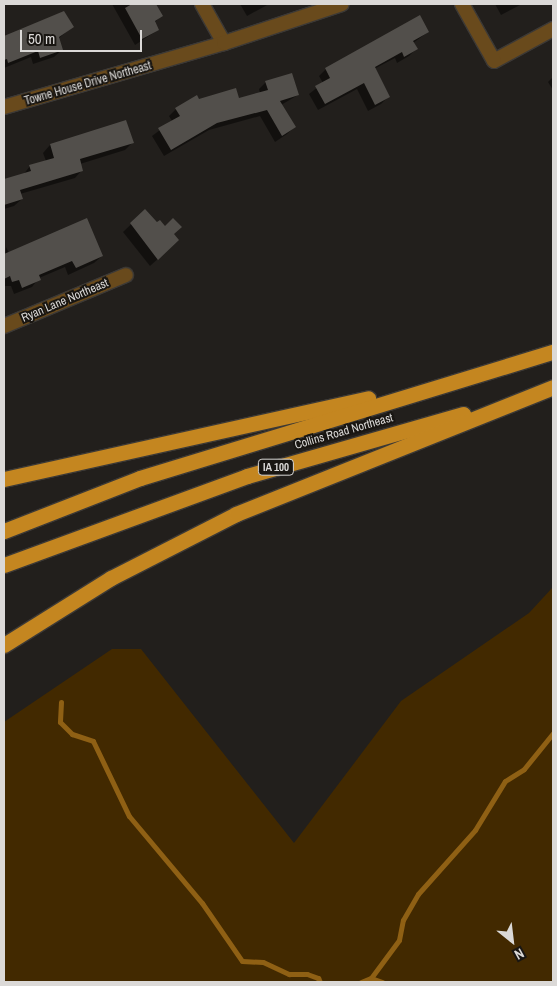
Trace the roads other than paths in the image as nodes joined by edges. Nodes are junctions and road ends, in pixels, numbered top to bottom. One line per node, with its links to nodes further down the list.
1 (202, 4): 5 (street)
2 (342, 4): 5 (street, Towne House Drive Northeast)
3 (462, 4): 4 (street)
4 (553, 29)
5 (224, 43): 6 (street, Towne House Drive Northeast)
6 (4, 107)
7 (126, 275): 8 (street, Ryan Lane Northeast)
8 (4, 326)
9 (553, 352): 10 (highway, Collins Road Northeast / IA 100)
10 (475, 376): 12 (highway); 13 (highway, Collins Road Northeast / IA 100)
11 (553, 386): 14 (highway, Collins Road Northeast / IA 100); 15 (highway)
12 (4, 478)
13 (4, 531)
14 (4, 565)
15 (4, 645)

